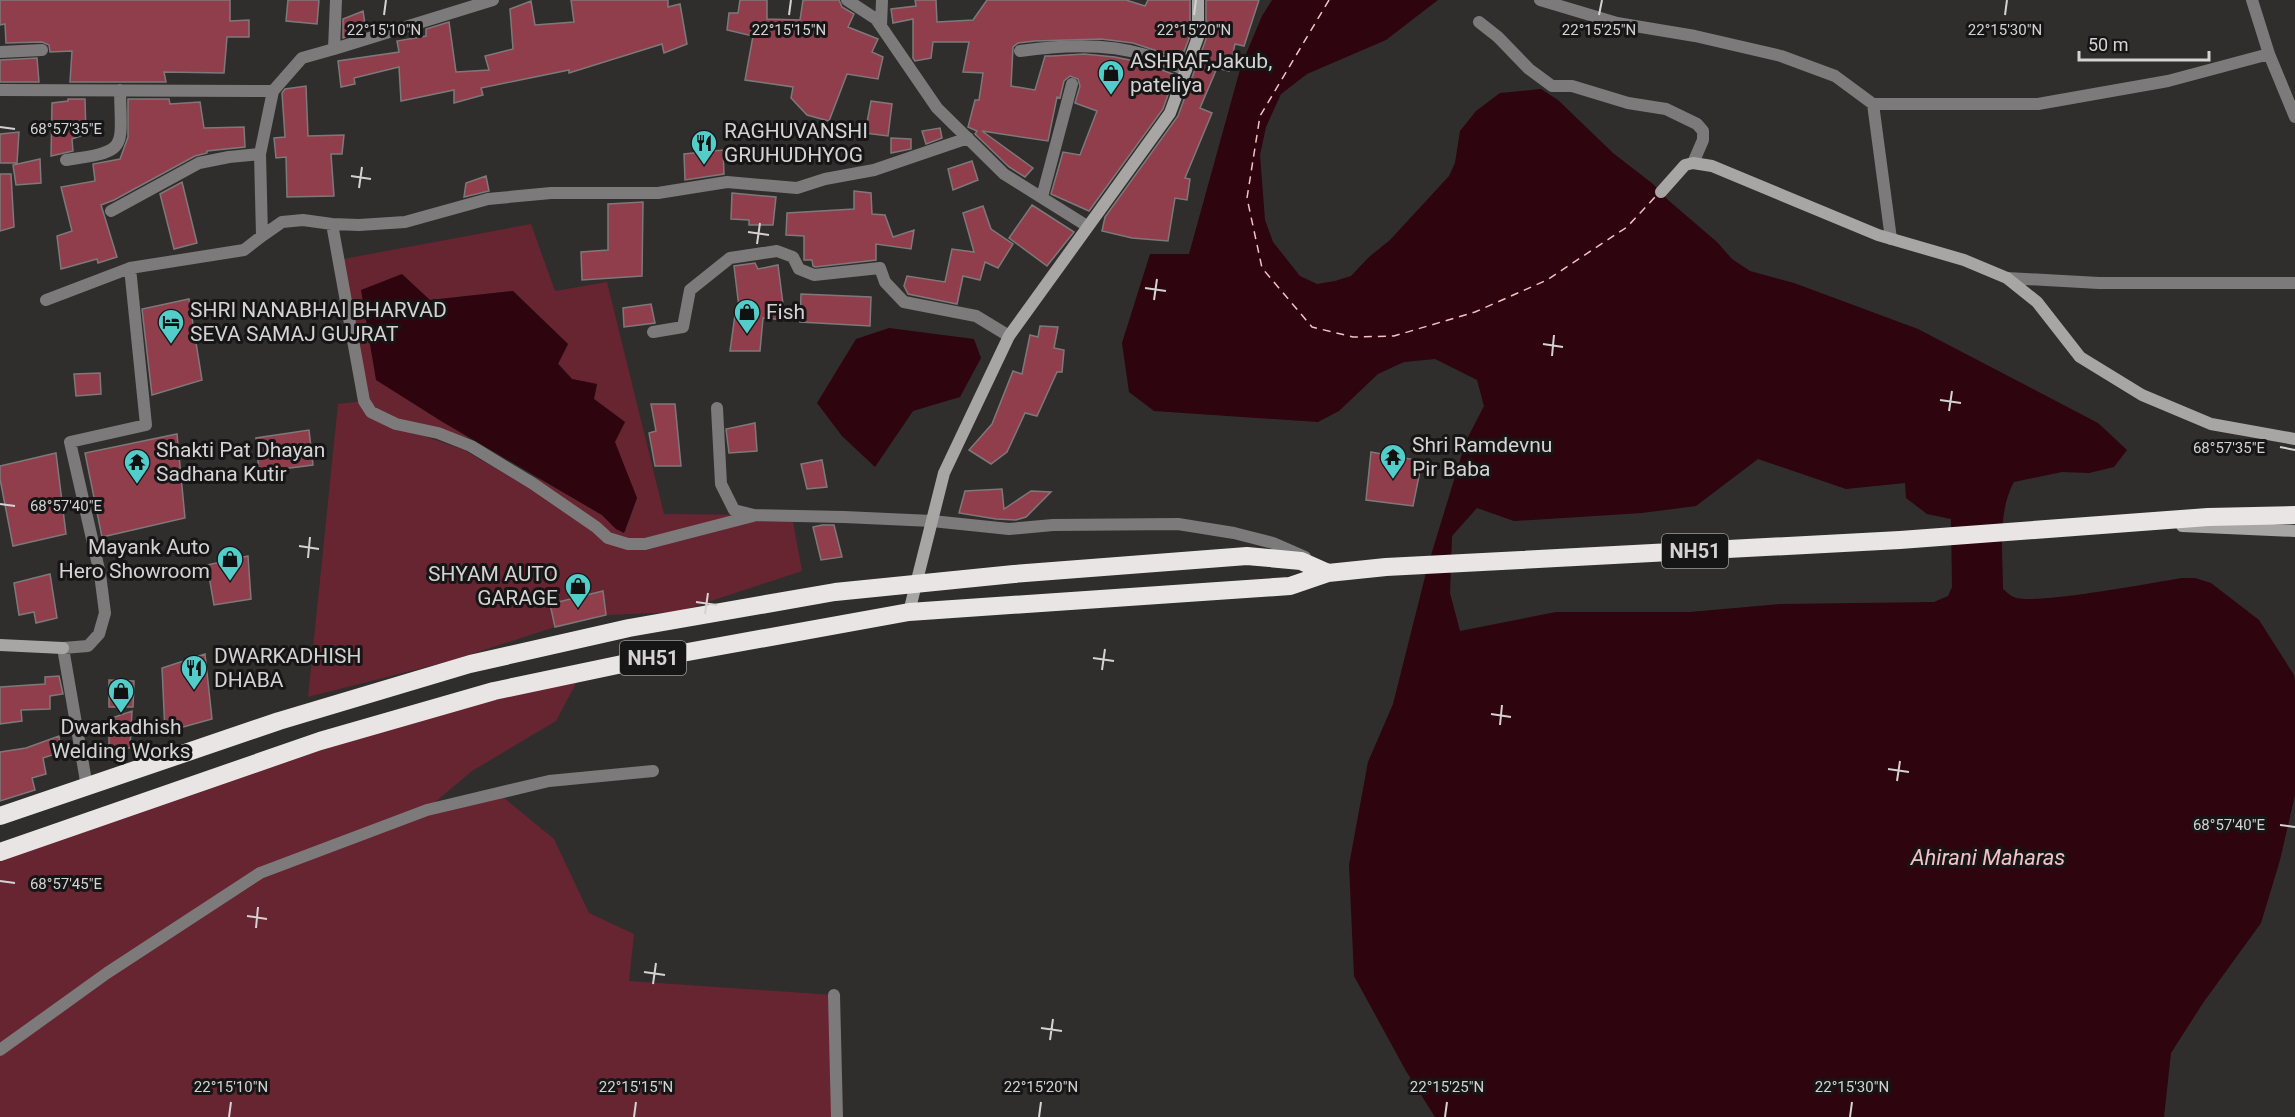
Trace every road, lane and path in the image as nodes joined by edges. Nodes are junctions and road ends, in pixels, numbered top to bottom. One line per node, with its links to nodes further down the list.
1 (336, 0): 10 (street)
2 (493, 0): 10 (street)
3 (847, 0): 9 (street)
4 (882, 0): 9 (street)
5 (1198, 0): 15 (street)
6 (1540, 0): 20 (street)
7 (2252, 0): 14 (street)
8 (1479, 22): 25 (street)
9 (881, 26): 22 (street)
10 (334, 49): 19 (street)
11 (42, 50): 13 (street)
12 (1020, 51): 15 (street)
13 (0, 52)
14 (2269, 54): 20 (street); 21 (street)
15 (1186, 70): 30 (street)
16 (1072, 84): 27 (street)
17 (0, 90): 18 (street)
18 (120, 90): 19 (street); 24 (street)
19 (273, 91): 23 (street)
20 (1873, 104): 32 (street)
21 (2294, 109)
22 (968, 138): 27 (street); 29 (street)
23 (260, 154): 28 (street); 31 (street)
24 (66, 160)
25 (1693, 163): 26 (street); 32 (street)
26 (1660, 192)
27 (1041, 197): 30 (street)
28 (111, 211)
29 (332, 224): 31 (street); 42 (street)
30 (1087, 226): 38 (street)
31 (261, 236): 33 (street)
32 (1890, 239): 34 (street)
33 (130, 268): 36 (street); 52 (street)
34 (2007, 278): 35 (street); 40 (street)
35 (2295, 283)
36 (46, 300)
37 (653, 332): 38 (street)
38 (1009, 336): 45 (street)
39 (717, 408): 42 (street)
40 (2295, 439)
41 (2295, 506): 44 (street)
42 (754, 515): 45 (street)
43 (2295, 515): 44 (highway, NH51)
44 (2208, 517): 46 (highway, NH51)
45 (932, 521): 48 (street); 49 (street)
46 (2126, 524): 47 (street); 48 (highway, NH51)
47 (2295, 531)
48 (1328, 573): 49 (highway, NH51); 50 (highway, NH51)
49 (916, 584): 50 (street); 54 (highway, NH51)
50 (909, 612): 56 (highway, NH51)
51 (0, 645): 52 (street)
52 (63, 648): 54 (street)
53 (653, 771): 58 (street)
54 (87, 787): 55 (highway, NH51)
55 (0, 816)
56 (0, 852)
57 (834, 995): 59 (street)
58 (0, 1050)
59 (837, 1117)

